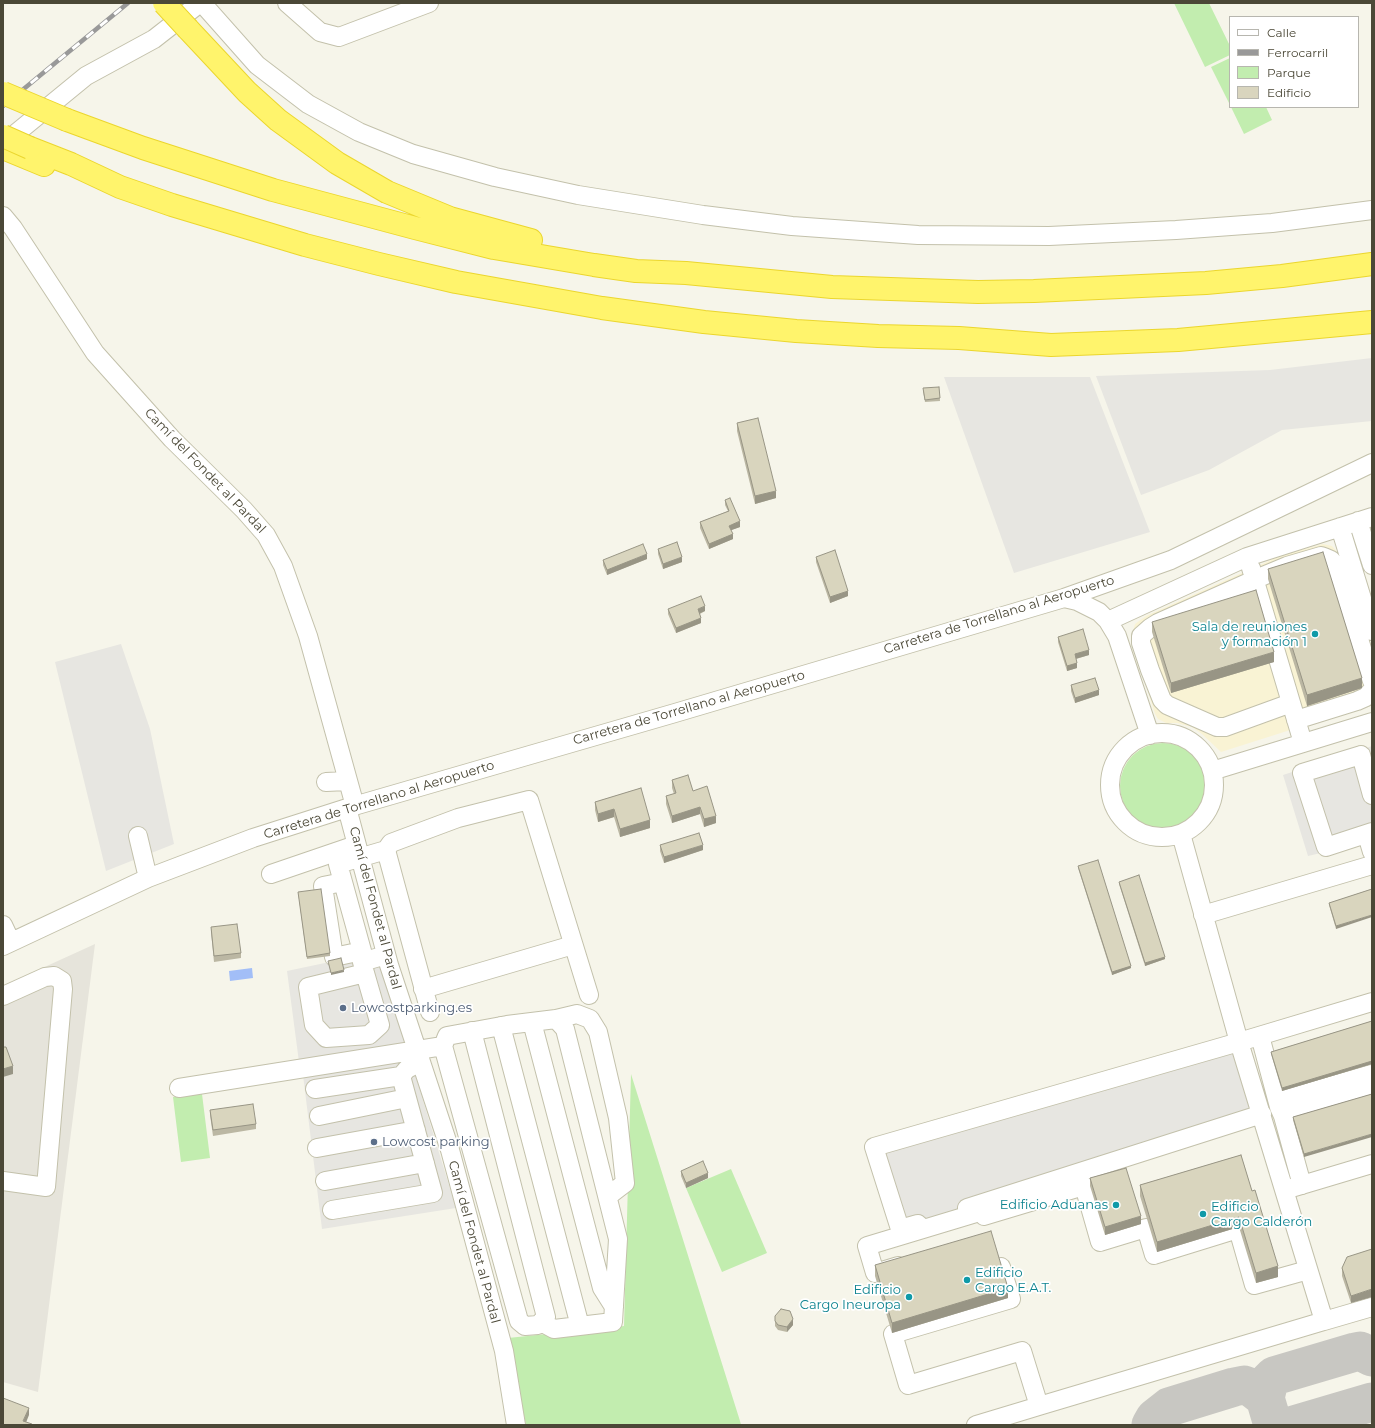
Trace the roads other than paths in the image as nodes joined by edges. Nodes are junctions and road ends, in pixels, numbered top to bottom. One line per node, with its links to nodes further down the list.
1 (164, 3): 13 (highway, bridge)
2 (288, 3): 3 (street)
3 (429, 3)
4 (204, 6): 7 (street); 10 (street)
5 (3, 93): 13 (highway, bridge)
6 (3, 136): 9 (highway, bridge)
7 (3, 144)
8 (3, 148): 9 (highway)
9 (120, 187): 16 (highway)
10 (1372, 210)
11 (3, 216): 34 (street, Camí del Fondet al Pardal)
12 (1372, 264): 13 (highway)
13 (686, 273)
14 (1372, 306): 16 (highway)
15 (1372, 322): 16 (highway)
16 (959, 338)
17 (1372, 463): 23 (street, Carretera de Torrellano al Aeropuerto)
18 (1365, 519): 19 (street); 21 (street)
19 (1340, 527): 20 (street); 25 (street)
20 (1247, 557): 22 (street); 24 (street)
21 (1372, 566)
22 (1255, 580): 26 (street); 28 (street); 28 (street)
23 (1064, 598): 24 (street); 37 (street, Carretera de Torrellano al Aeropuerto)
24 (1108, 621): 31 (street)
25 (1372, 631)
26 (1372, 681)
27 (1372, 690): 29 (street)
28 (1291, 703): 29 (street)
29 (1296, 720): 32 (street)
30 (1372, 722): 32 (street)
31 (1150, 735): 33 (street); 39 (street)
32 (1303, 743): 33 (street)
33 (1212, 771): 39 (street)
34 (347, 781): 35 (street); 37 (street, Camí del Fondet al Pardal)
35 (326, 782)
36 (1372, 795): 38 (street)
37 (351, 807): 42 (street, Camí del Fondet al Pardal); 46 (street, Carretera de Torrellano al Aeropuerto)
38 (1369, 833): 43 (street)
39 (1180, 834): 48 (street)
40 (138, 836): 46 (street)
41 (386, 850): 42 (street); 51 (street); 54 (street)
42 (359, 851): 45 (street); 47 (street); 52 (street, Camí del Fondet al Pardal)
43 (1372, 852)
44 (1372, 865): 48 (street)
45 (271, 874)
46 (148, 878): 50 (street, Carretera de Torrellano al Aeropuerto)
47 (343, 882)
48 (1203, 915): 64 (street)
49 (3, 925): 50 (street)
50 (7, 944)
51 (573, 945): 54 (street); 56 (street)
52 (386, 955): 53 (street); 66 (street, Camí del Fondet al Pardal)
53 (365, 973): 53 (street)
54 (424, 989): 58 (street)
55 (3, 996): 80 (street)
56 (589, 996)
57 (1372, 1002): 63 (street)
58 (430, 1012)
59 (556, 1019): 60 (street); 83 (street); 83 (street)
60 (532, 1022): 61 (street); 88 (street)
61 (501, 1026): 62 (street); 92 (street)
62 (472, 1031): 65 (street); 91 (street)
63 (1260, 1036): 64 (street); 73 (street)
64 (1239, 1042): 74 (street); 74 (street)
65 (442, 1046): 66 (street); 91 (street)
66 (419, 1056): 68 (street); 69 (street); 94 (street, Camí del Fondet al Pardal)
67 (1372, 1074): 73 (street)
68 (401, 1076): 69 (street); 72 (street)
69 (303, 1081): 70 (street)
70 (179, 1088)
71 (1372, 1091): 73 (street)
72 (407, 1098): 75 (street); 76 (street)
73 (1281, 1111): 82 (street)
74 (1262, 1114): 82 (street)
75 (319, 1116)
76 (416, 1130): 77 (street); 78 (street)
77 (317, 1148)
78 (425, 1163): 81 (street); 84 (street)
79 (1372, 1164): 82 (street)
80 (3, 1181)
81 (324, 1181)
82 (1293, 1187): 87 (street)
83 (608, 1196): 88 (street)
84 (332, 1210)
85 (997, 1253): 93 (street)
86 (911, 1262): 87 (street)
87 (1308, 1270): 90 (street)
88 (614, 1307): 92 (street)
89 (1372, 1307): 90 (street)
90 (1324, 1321): 93 (street)
91 (541, 1322): 92 (street)
92 (580, 1326)
93 (1039, 1406): 95 (street)
94 (516, 1425)
95 (976, 1425)

